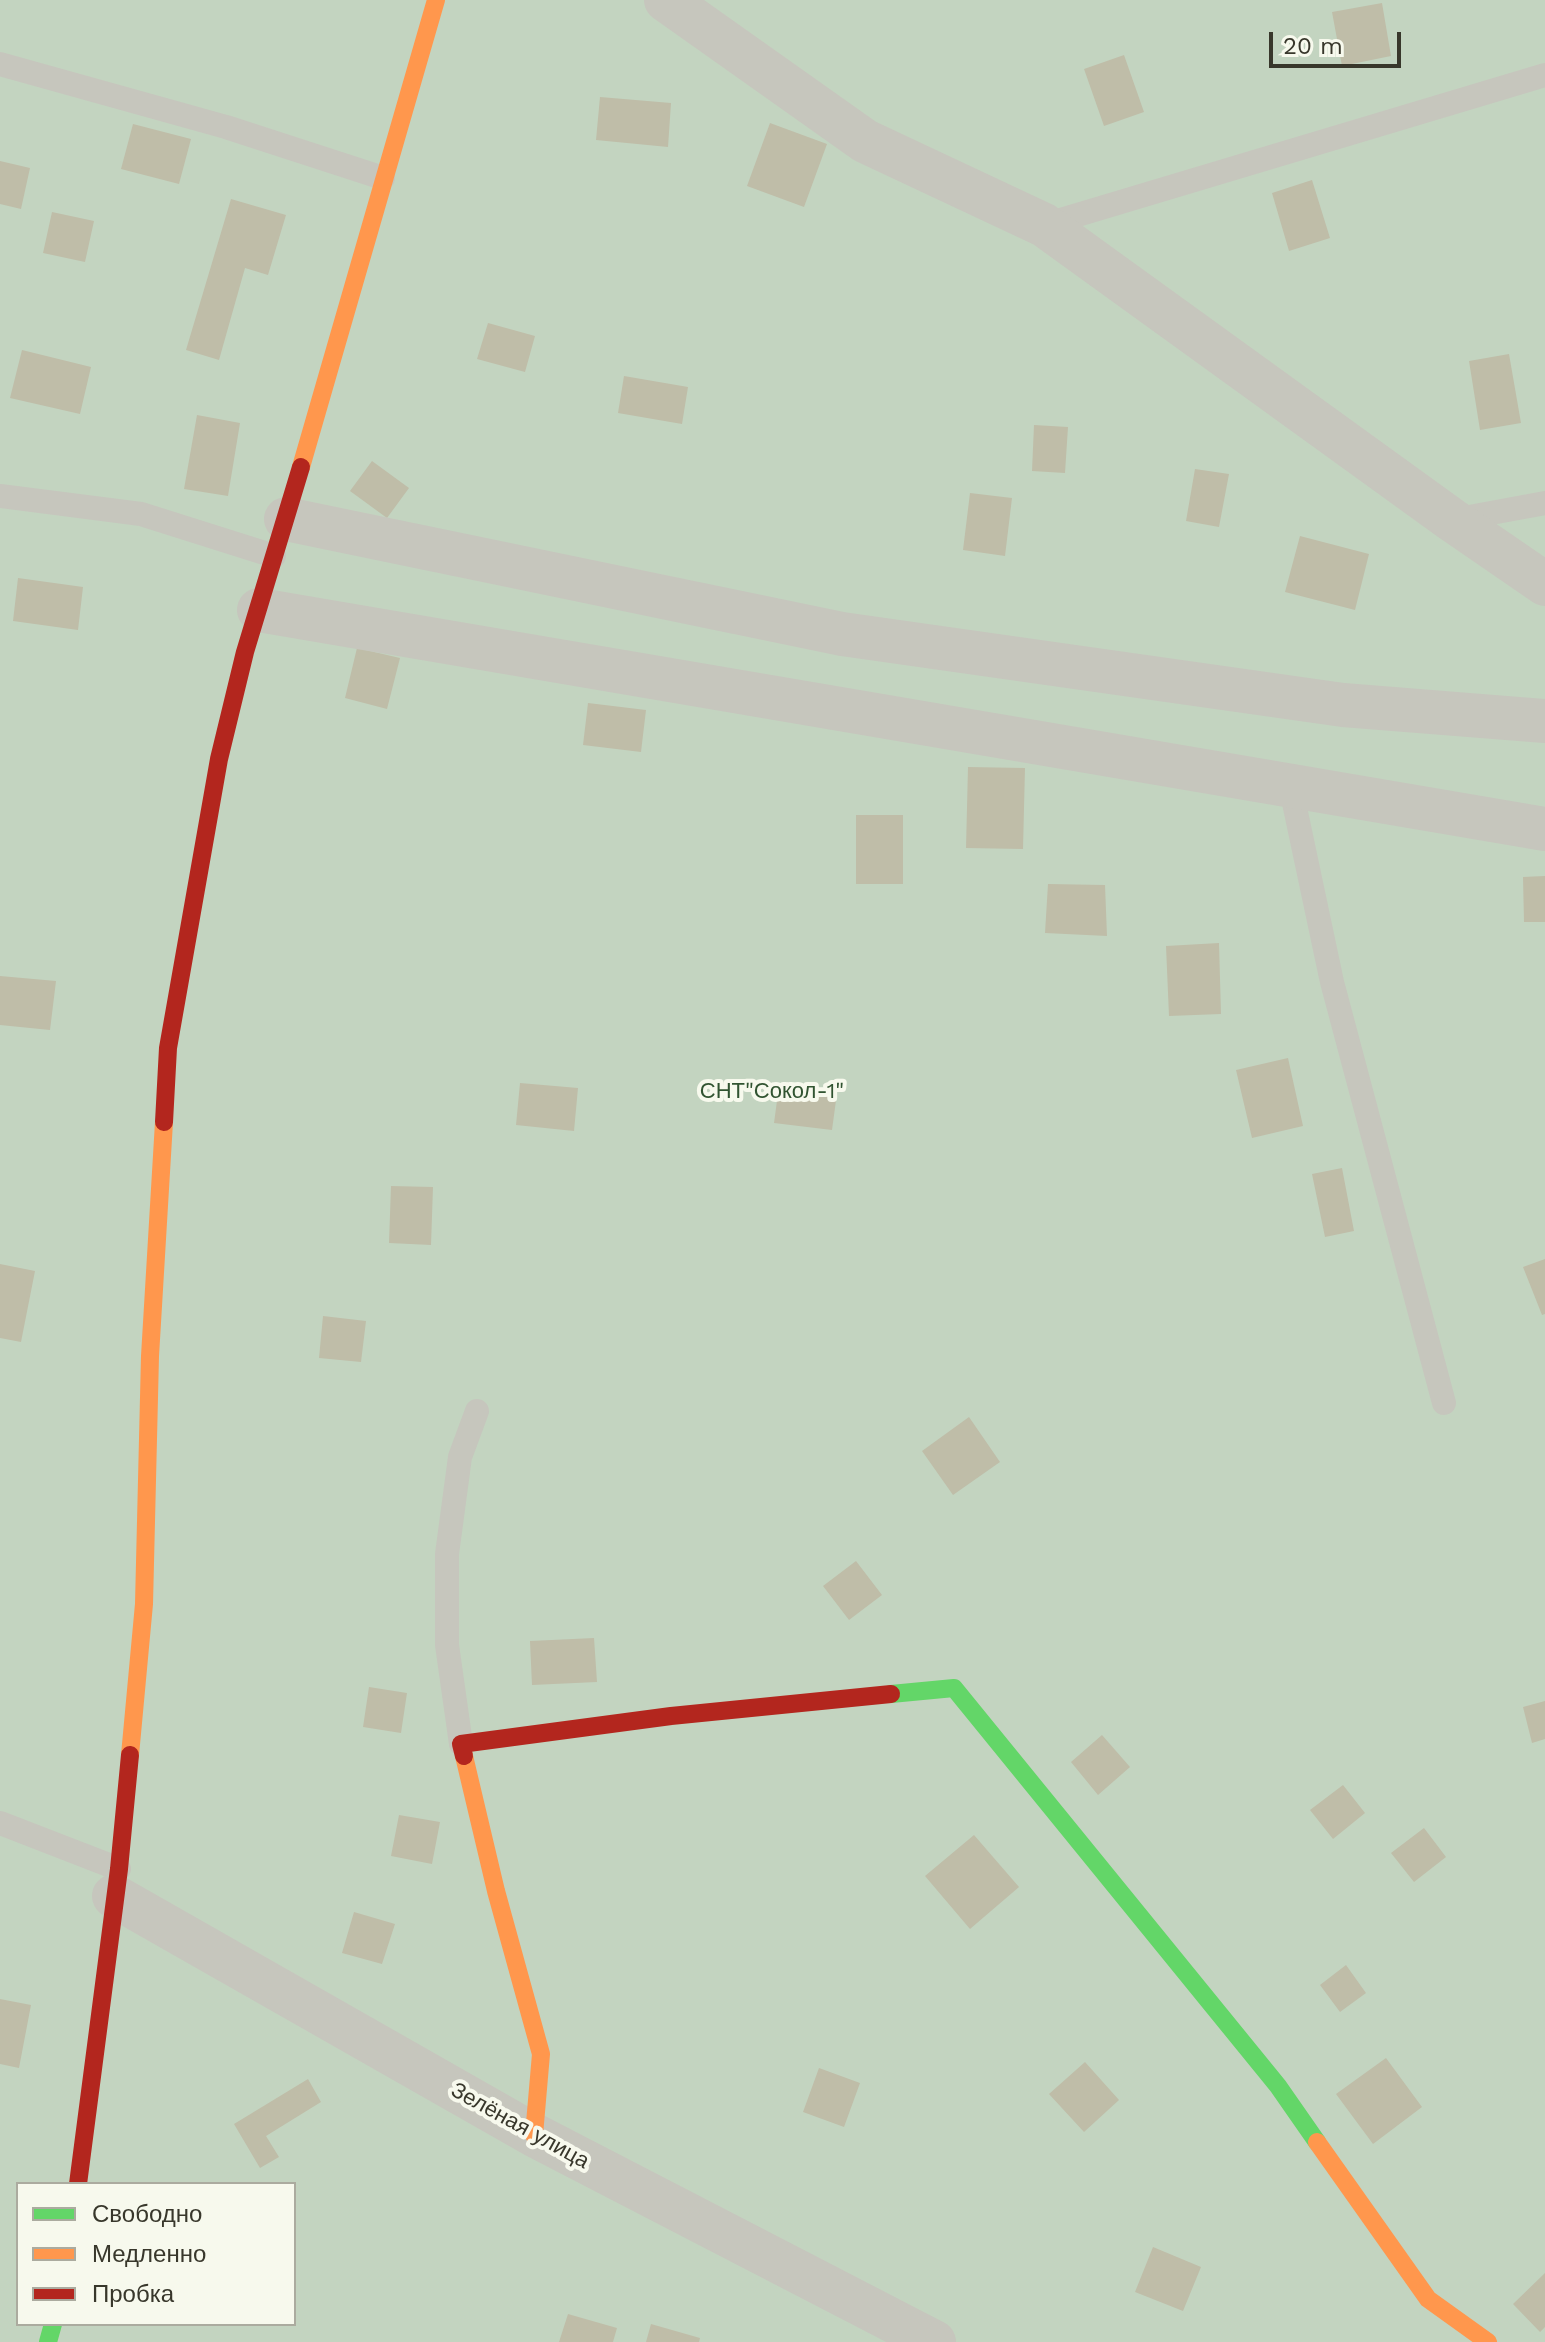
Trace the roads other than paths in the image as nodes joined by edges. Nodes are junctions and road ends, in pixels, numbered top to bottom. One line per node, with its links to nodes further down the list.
1 (436, 0): 5 (street)
2 (666, 0): 6 (street)
3 (0, 64): 5 (lane)
4 (1545, 75): 6 (lane)
5 (383, 178): 10 (street)
6 (1044, 225): 9 (street)
7 (0, 496): 10 (lane)
8 (1545, 503): 9 (lane)
9 (1452, 520): 11 (street)
10 (280, 538): 12 (street); 13 (street)
11 (1545, 584)
12 (259, 610): 14 (street); 20 (street)
13 (1545, 721)
14 (1290, 784): 15 (street); 16 (lane)
15 (1545, 829)
16 (1444, 1403)
17 (477, 1411): 18 (lane)
18 (461, 1744): 21 (street); 24 (street)
19 (0, 1823): 20 (lane)
20 (116, 1883): 21 (street, Зелёная улица); 22 (street)
21 (534, 2135): 23 (street, Зелёная улица)
22 (78, 2182)
23 (934, 2342)
24 (1488, 2342)

